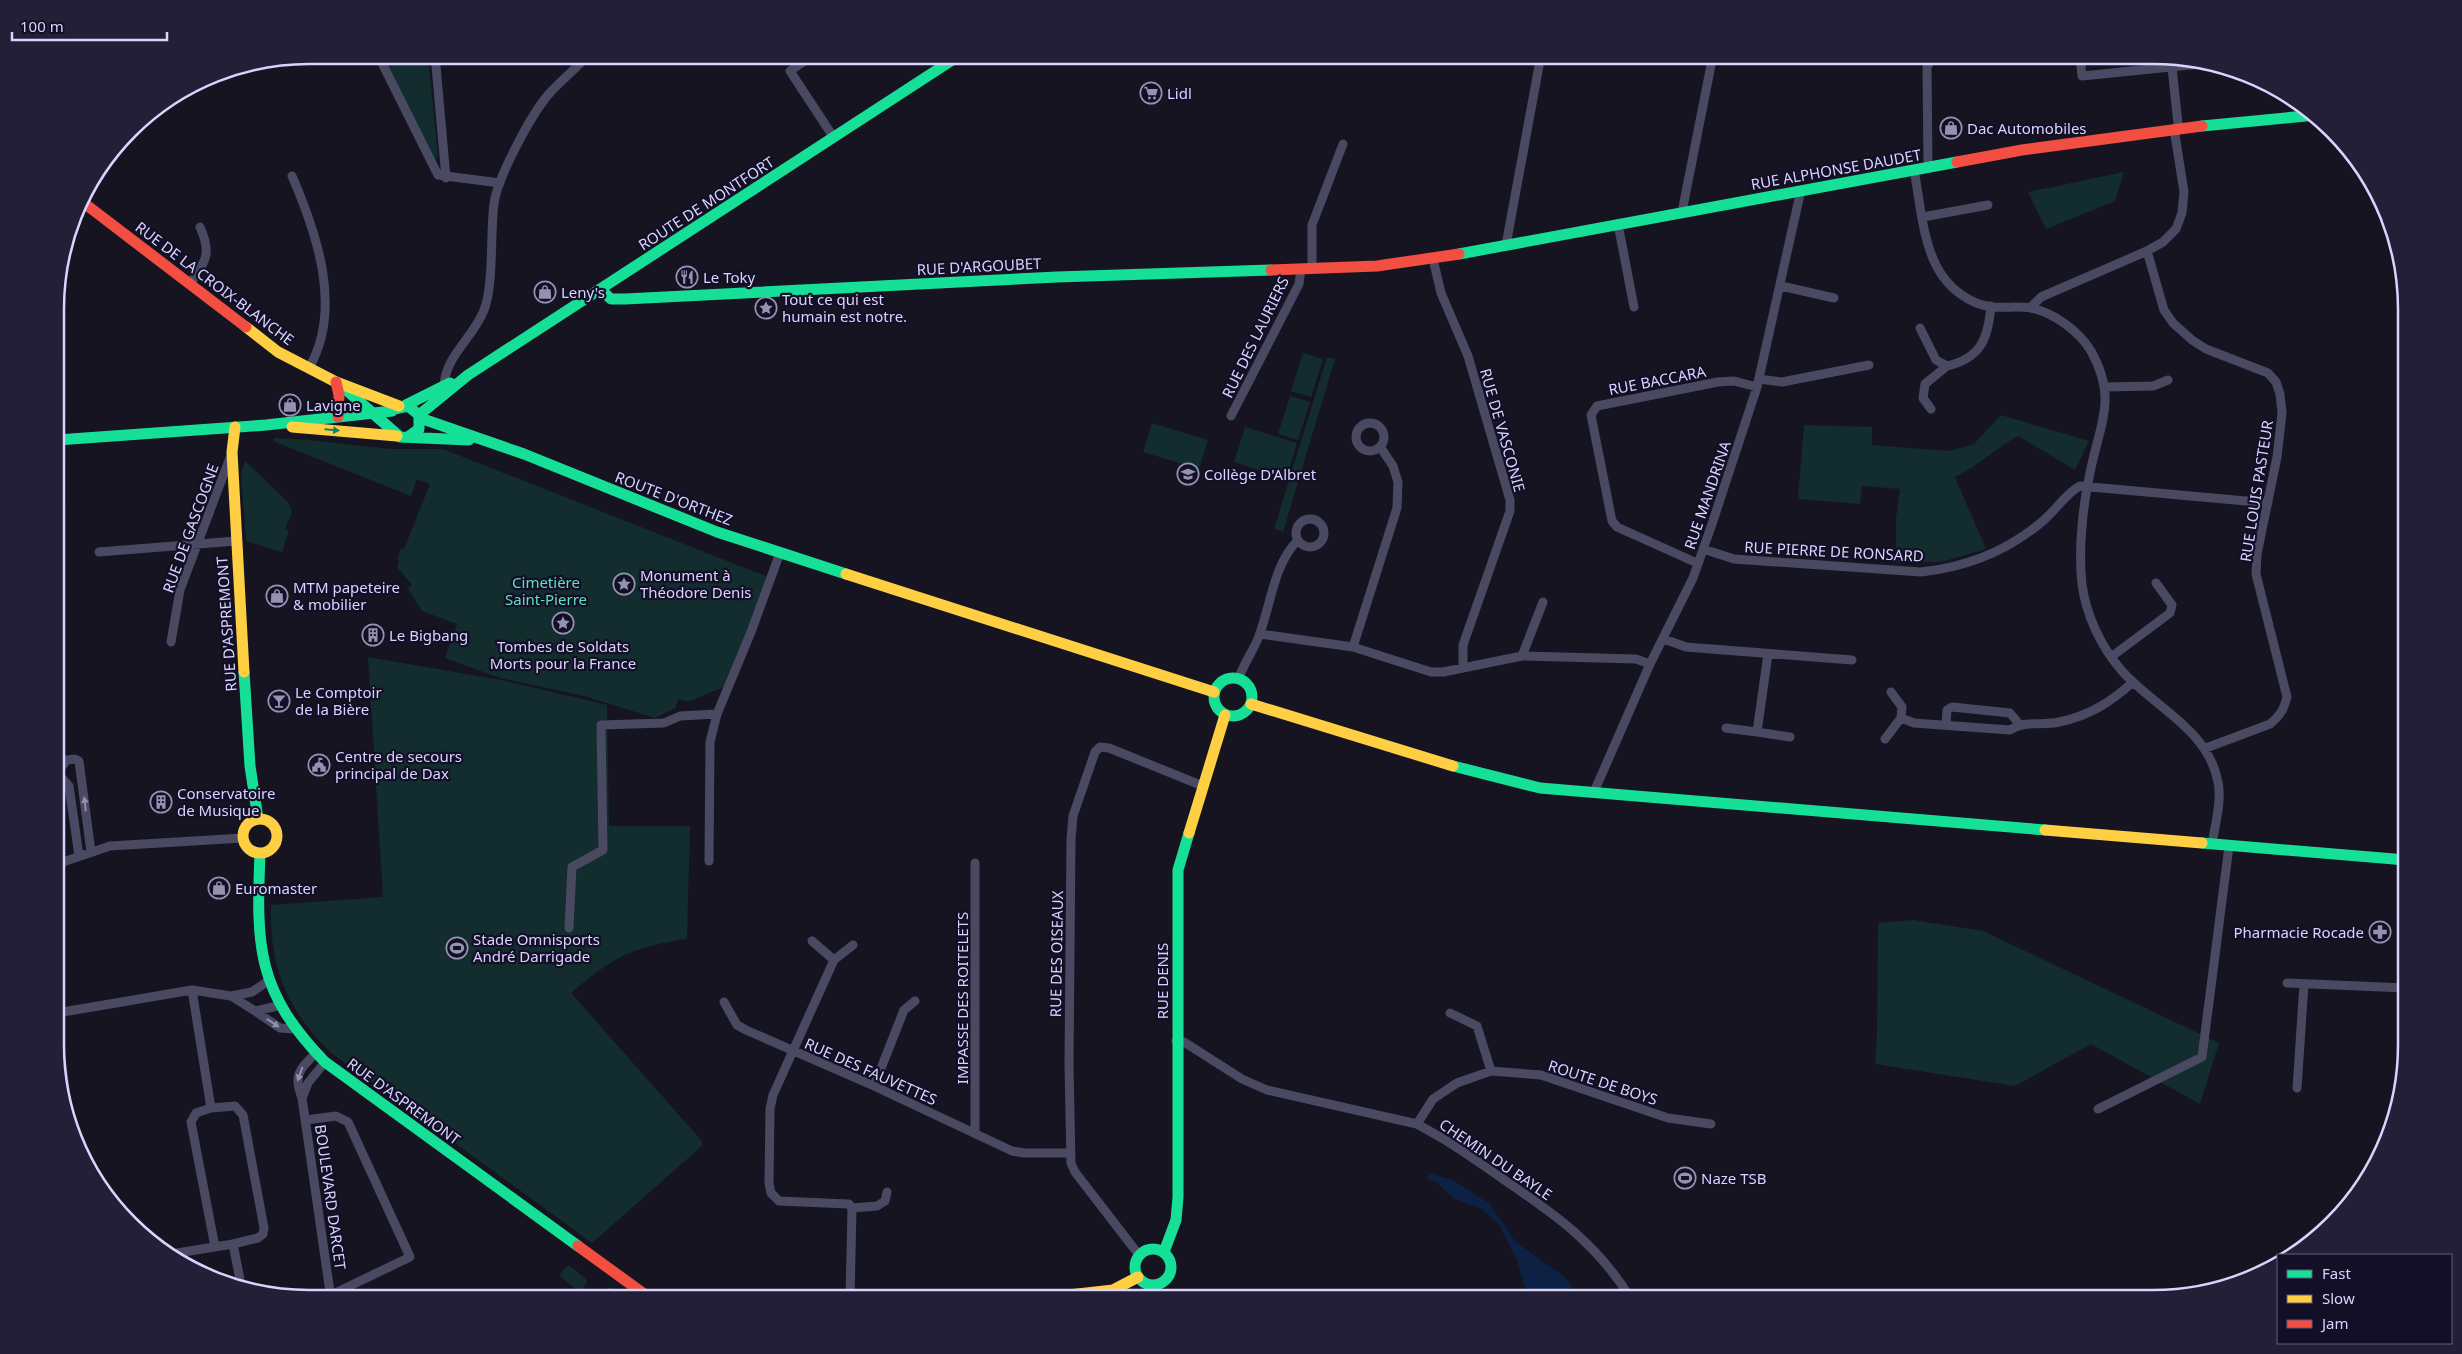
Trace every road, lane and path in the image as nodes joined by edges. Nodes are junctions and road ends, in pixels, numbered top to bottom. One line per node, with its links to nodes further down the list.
1 (382, 64): 19 (street)
2 (435, 64): 19 (street)
3 (580, 64): 20 (street)
4 (800, 64): 14 (street)
5 (946, 64): 14 (main road, ROUTE DE MONTFORT)
6 (1539, 64): 28 (street)
7 (1711, 64): 24 (street)
8 (1929, 64): 16 (street)
9 (2081, 64): 11 (street)
10 (2182, 66): 11 (street)
11 (2172, 67): 13 (street)
12 (2305, 116): 13 (main road, RUE ALPHONSE DAUDET)
13 (2177, 129): 16 (main road, RUE ALPHONSE DAUDET); 29 (street)
14 (834, 138): 35 (main road, ROUTE DE MONTFORT)
15 (1343, 144): 32 (street, RUE DES LAURIERS)
16 (1928, 167): 17 (main road, RUE ALPHONSE DAUDET)
17 (1914, 170): 21 (main road, RUE ALPHONSE DAUDET); 25 (street)
18 (292, 176): 43 (street)
19 (446, 178): 20 (street)
20 (500, 183): 48 (street)
21 (1801, 190): 24 (main road, RUE ALPHONSE DAUDET); 34 (street, RUE MANDRINA)
22 (87, 205): 33 (main road, RUE DE LA CROIX-BLANCHE)
23 (1988, 205): 25 (street)
24 (1682, 212): 26 (main road, RUE ALPHONSE DAUDET)
25 (1923, 217): 37 (street)
26 (1618, 224): 28 (main road, RUE ALPHONSE DAUDET); 38 (street)
27 (200, 227): 33 (street)
28 (1506, 245): 30 (main road, RUE ALPHONSE DAUDET)
29 (2147, 251): 39 (street); 64 (street, RUE LOUIS PASTEUR)
30 (1433, 259): 31 (main road, RUE ALPHONSE DAUDET); 83 (street, RUE DE VASCONIE)
31 (1363, 267): 32 (main road, RUE D'ARGOUBET)
32 (1307, 269): 35 (main road, RUE D'ARGOUBET); 53 (street, RUE DES LAURIERS)
33 (190, 284): 43 (main road, RUE DE LA CROIX-BLANCHE)
34 (1782, 286): 36 (street); 47 (street, RUE MANDRINA)
35 (600, 289): 44 (main road, ROUTE DE MONTFORT)
36 (1834, 298)
37 (1991, 306): 39 (street); 42 (street)
38 (1634, 307)
39 (2030, 308): 49 (street)
40 (1920, 328): 42 (street)
41 (1869, 365): 47 (street)
42 (1947, 366): 51 (street)
43 (309, 368): 46 (main road, RUE DE LA CROIX-BLANCHE)
44 (468, 374): 48 (main road, ROUTE DE MONTFORT); 55 (main road, ROUTE DE MONTFORT)
45 (2168, 380): 49 (street)
46 (336, 382): 50 (main road, RUE DE LA CROIX-BLANCHE); 52 (main road, RUE DE LA CROIX-BLANCHE); 54 (main road)
47 (1758, 383): 68 (street, RUE MANDRINA); 71 (street, RUE BACCARA)
48 (444, 386): 50 (main road, ROUTE DE MONTFORT)
49 (2104, 387): 63 (street)
50 (399, 408): 52 (main road); 55 (main road); 58 (main road)
51 (1931, 409)
52 (372, 413): 54 (main road); 58 (main road, RUE DE LA CROIX-BLANCHE)
53 (1231, 416)
54 (338, 417): 56 (main road)
55 (420, 417): 58 (main road); 60 (main road, ROUTE D'ORTHEZ)
56 (266, 424): 57 (main road); 58 (main road, ROUTE D'ORTHEZ, one-way to 58)
57 (235, 427): 59 (main road); 62 (main road, RUE D'ASPREMONT)
58 (398, 434): 60 (main road, ROUTE D'ORTHEZ)
59 (64, 440)
60 (481, 440): 70 (main road, ROUTE D'ORTHEZ)
61 (1380, 448): 77 (street)
62 (232, 452): 65 (main road, RUE D'ASPREMONT); 67 (street, RUE DE GASCOGNE)
63 (2088, 485): 64 (street); 68 (street, RUE PIERRE DE RONSARD); 80 (street)
64 (2268, 503): 98 (street, RUE LOUIS PASTEUR)
65 (236, 541): 67 (street); 103 (main road, RUE D'ASPREMONT)
66 (1298, 541): 74 (street)
67 (198, 544): 69 (street); 76 (street, RUE DE GASCOGNE)
68 (1703, 549): 71 (street, RUE MANDRINA)
69 (99, 552)
70 (780, 553): 86 (main road, ROUTE D'ORTHEZ); 89 (street)
71 (1697, 563): 75 (street, RUE MANDRINA)
72 (2156, 583): 80 (street)
73 (1543, 602): 79 (street)
74 (1260, 634): 77 (street); 84 (street)
75 (1664, 639): 78 (street); 82 (street, RUE MANDRINA)
76 (171, 642)
77 (1353, 647): 83 (street)
78 (1768, 654): 81 (street); 95 (street)
79 (1522, 656): 82 (street); 83 (street)
80 (2111, 657): 85 (street)
81 (1852, 660)
82 (1650, 664): 102 (street, RUE MANDRINA)
83 (1463, 668)
84 (1239, 678): 86 (main road); 88 (main road)
85 (2133, 682): 92 (street); 98 (street)
86 (1214, 692): 90 (main road)
87 (1891, 692): 91 (street)
88 (1251, 704): 90 (main road); 102 (main road)
89 (717, 714): 112 (street); 114 (street)
90 (1225, 715): 101 (main road, RUE DENIS)
91 (1901, 718): 93 (street); 97 (street)
92 (2019, 724): 93 (street); 93 (street)
93 (1946, 725)
94 (1726, 728): 95 (street)
95 (1757, 732): 96 (street)
96 (1790, 737)
97 (1885, 739)
98 (2206, 748): 105 (street)
99 (64, 763): 107 (street, one-way to 99)
100 (64, 780): 109 (street)
101 (1203, 786): 131 (main road, RUE DENIS); 145 (street, RUE DES OISEAUX)
102 (1594, 792): 105 (main road)
103 (258, 819): 104 (main road); 108 (main road)
104 (243, 838): 107 (street); 108 (main road)
105 (2212, 844): 106 (main road)
106 (2228, 846): 110 (main road); 140 (street)
107 (91, 852): 109 (street)
108 (260, 854): 118 (main road, RUE D'ASPREMONT)
109 (79, 856): 111 (street)
110 (2398, 859)
111 (64, 861)
112 (710, 861)
113 (975, 863): 144 (street, IMPASSE DES ROITELETS)
114 (569, 928)
115 (812, 941): 117 (street)
116 (853, 944): 117 (street)
117 (834, 960): 132 (street)
118 (268, 981): 123 (street); 126 (main road, RUE D'ASPREMONT)
119 (2288, 983): 120 (street)
120 (2304, 984): 121 (street); 137 (street)
121 (2398, 988)
122 (192, 990): 123 (street); 128 (street); 139 (street)
123 (231, 996): 127 (street)
124 (724, 1002): 132 (street)
125 (915, 1002): 136 (street)
126 (278, 1006): 127 (street); 130 (main road, RUE D'ASPREMONT)
127 (255, 1011): 130 (street, one-way to 130)
128 (64, 1012)
129 (1450, 1013): 135 (street)
130 (293, 1029): 133 (main road, RUE D'ASPREMONT)
131 (1176, 1041): 142 (street, CHEMIN DU BAYLE); 150 (main road, RUE DENIS)
132 (794, 1052): 136 (street, RUE DES FAUVETTES); 147 (street, RUE DES FAUVETTES)
133 (315, 1054): 134 (main road, RUE D'ASPREMONT); 138 (street, BOULEVARD DARCET, one-way to 138)
134 (325, 1062): 138 (street); 157 (main road, RUE D'ASPREMONT)
135 (1491, 1071): 142 (street, ROUTE DE BOYS); 143 (street, ROUTE DE BOYS)
136 (874, 1086): 144 (street, RUE DES FAUVETTES)
137 (2297, 1088)
138 (302, 1098): 141 (street, BOULEVARD DARCET)
139 (211, 1108): 148 (street); 149 (street)
140 (2098, 1109)
141 (306, 1120): 155 (street, BOULEVARD DARCET); 156 (street)
142 (1416, 1124): 160 (street, CHEMIN DU BAYLE)
143 (1711, 1124)
144 (975, 1133): 145 (street, RUE DES FAUVETTES)
145 (1070, 1153): 152 (street, RUE DES OISEAUX)
146 (887, 1192): 147 (street, RUE DES FAUVETTES)
147 (852, 1208): 158 (street)
148 (234, 1244): 149 (street); 154 (street)
149 (215, 1247): 151 (street)
150 (1164, 1252): 152 (main road); 153 (main road)
151 (179, 1253)
152 (1139, 1255): 153 (main road)
153 (1138, 1277): 159 (main road)
154 (240, 1280)
155 (330, 1290)
156 (345, 1290)
157 (639, 1290)
158 (850, 1290)
159 (1113, 1290)
160 (1624, 1290)

